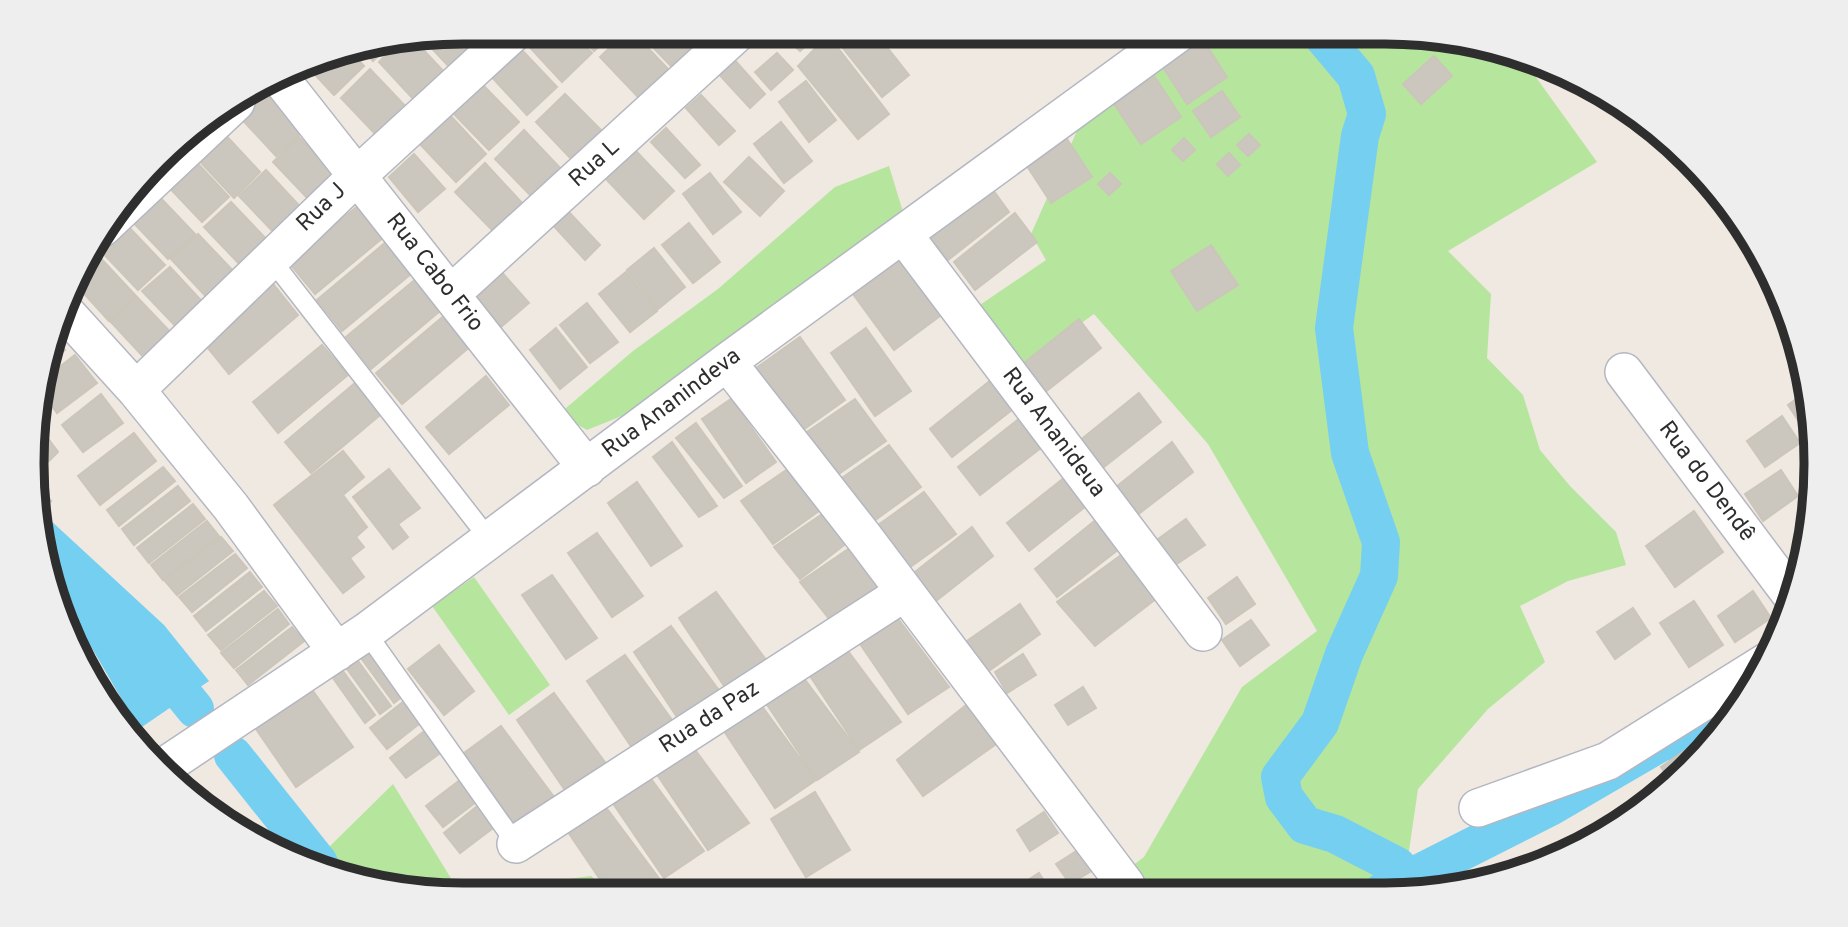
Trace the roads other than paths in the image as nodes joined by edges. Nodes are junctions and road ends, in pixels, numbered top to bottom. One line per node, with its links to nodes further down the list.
1 (501, 44): 5 (street, Rua J)
2 (725, 44): 8 (street, Rua L)
3 (1164, 44): 6 (street, Rua Ananindeva)
4 (285, 84): 5 (street, Rua Cabo Frio)
5 (358, 175): 7 (street, Rua J); 8 (street, Rua Cabo Frio)
6 (903, 234): 10 (street, Rua Ananindeva); 17 (street, Rua Ananideua)
7 (270, 258): 12 (street, Rua J); 14 (lane)
8 (451, 294): 13 (street, Rua Cabo Frio)
9 (70, 318): 12 (street)
10 (727, 362): 13 (street, Rua Ananindeva); 16 (street)
11 (1624, 372): 15 (street, Rua do Dendê)
12 (136, 390): 18 (street)
13 (587, 468): 14 (street, Rua Ananindeva)
14 (489, 539): 18 (street, Rua Ananindeva)
15 (1785, 587)
16 (905, 592): 22 (street, Rua da Paz); 23 (street)
17 (1203, 632)
18 (351, 642): 20 (street, Rua Ananindeva); 22 (lane)
19 (1748, 674): 21 (street)
20 (170, 763)
21 (1478, 808)
22 (516, 844)
23 (1125, 883)

